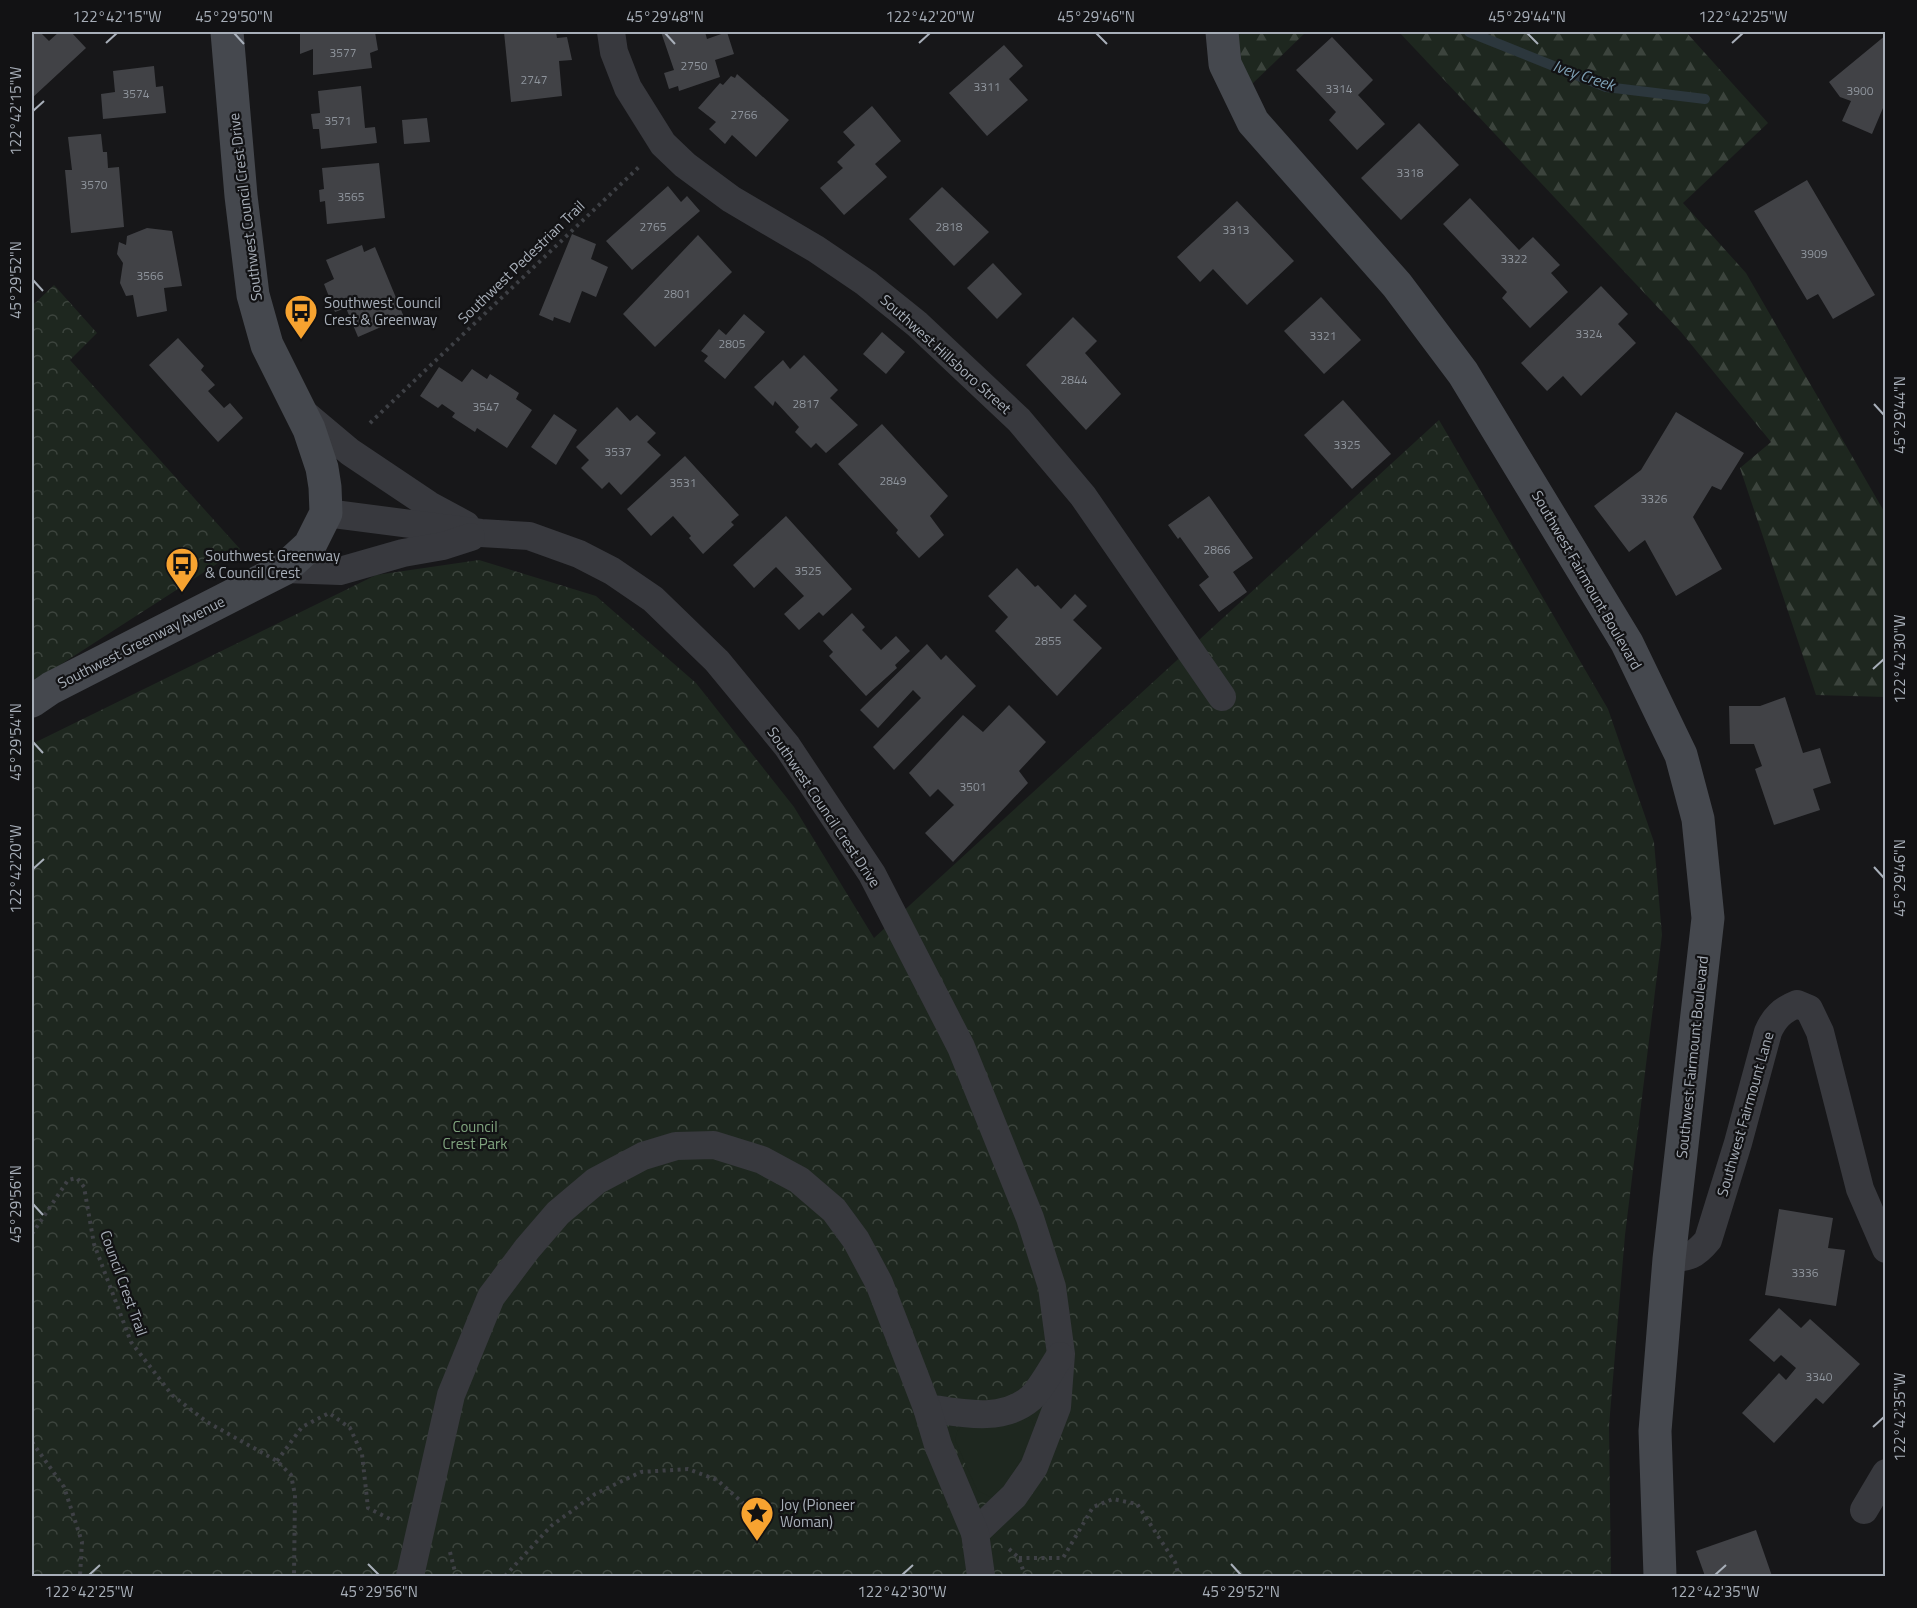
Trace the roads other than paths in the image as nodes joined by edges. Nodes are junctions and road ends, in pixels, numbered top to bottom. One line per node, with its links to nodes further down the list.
1 (227, 32): 4 (street, Southwest Council Crest Drive)
2 (612, 32): 8 (street, Southwest Hillsboro Street)
3 (1222, 32): 11 (street, Southwest Fairmount Boulevard)
4 (300, 410): 5 (street, Southwest Council Crest Drive); 6 (street, Southwest Council Crest Drive)
5 (326, 513): 6 (street, Southwest Council Crest Drive); 7 (street, Southwest Greenway Avenue)
6 (481, 533): 7 (street, Southwest Council Crest Drive); 12 (street, Southwest Council Crest Drive)
7 (284, 569): 9 (street, Southwest Greenway Avenue)
8 (1222, 698)
9 (32, 701)
10 (1886, 1249): 11 (street, Southwest Fairmount Lane)
11 (1669, 1259): 19 (street, Southwest Fairmount Boulevard)
12 (1061, 1354): 13 (street); 16 (street, Southwest Council Crest Drive)
13 (927, 1408): 16 (street); 17 (street)
14 (1886, 1473): 15 (street)
15 (1864, 1510)
16 (975, 1533): 18 (street)
17 (410, 1576)
18 (981, 1576)
19 (1660, 1576)

